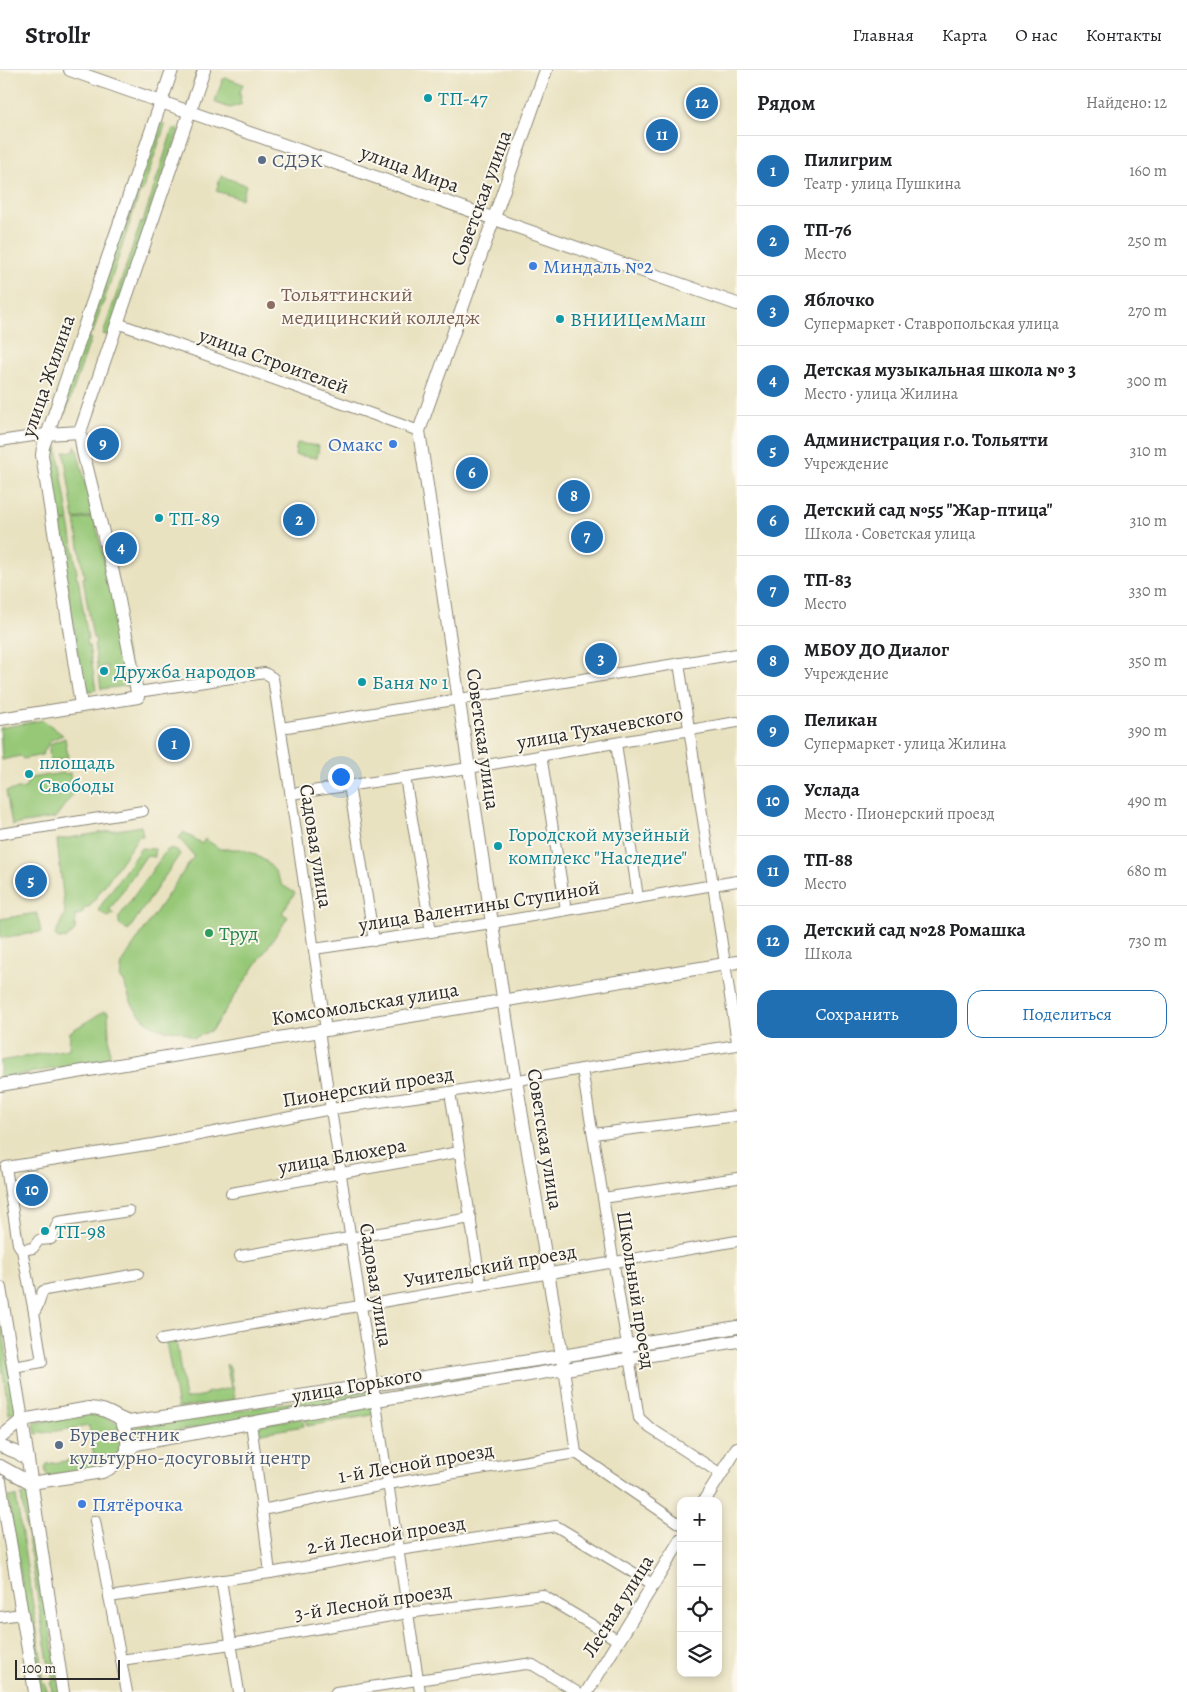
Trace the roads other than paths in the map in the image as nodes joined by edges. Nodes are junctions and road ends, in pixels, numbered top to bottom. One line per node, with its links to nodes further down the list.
1 (70, 70): 5 (main road, улица Мира)
2 (172, 70): 5 (main road, улица Жилина)
3 (204, 70): 6 (main road)
4 (546, 70): 7 (main road, Советская улица)
5 (162, 101): 6 (main road, улица Мира); 12 (main road, улица Жилина)
6 (190, 111): 7 (main road, улица Мира); 9 (main road)
7 (493, 219): 8 (main road, улица Мира); 10 (main road, Советская улица)
8 (737, 304)
9 (117, 323): 10 (street, улица Строителей); 11 (main road)
10 (419, 431): 17 (main road, Советская улица)
11 (80, 432): 12 (main road); 16 (main road)
12 (46, 434): 13 (street); 18 (main road, улица Жилина)
13 (0, 441)
14 (737, 654): 15 (street)
15 (679, 663): 17 (street); 22 (street)
16 (138, 695): 18 (main road); 21 (street, Садовая улица)
17 (459, 700): 21 (street); 25 (main road, Советская улица)
18 (82, 705): 19 (main road)
19 (0, 719)
20 (737, 722): 22 (street, улица Тухачевского)
21 (281, 728): 28 (street, Садовая улица)
22 (689, 731): 23 (street, улица Тухачевского); 32 (street)
23 (616, 743): 24 (street, улица Тухачевского); 33 (street)
24 (541, 756): 25 (street, улица Тухачевского); 34 (street)
25 (469, 768): 26 (street, улица Тухачевского); 35 (main road, Советская улица)
26 (405, 777): 27 (street, улица Тухачевского); 36 (street)
27 (349, 785): 28 (street, улица Тухачевского); 37 (street)
28 (291, 794): 38 (street, Садовая улица)
29 (144, 811): 30 (street)
30 (0, 834)
31 (737, 880): 32 (street, улица Валентины Ступиной)
32 (713, 885): 33 (street, улица Валентины Ступиной); 39 (street)
33 (638, 898): 34 (street, улица Валентины Ступиной)
34 (566, 910): 35 (street, улица Валентины Ступиной)
35 (492, 922): 36 (street, улица Валентины Ступиной); 40 (main road, Советская улица)
36 (431, 932): 37 (street, улица Валентины Ступиной)
37 (374, 940): 38 (street, улица Валентины Ступиной)
38 (314, 950): 41 (street, Садовая улица)
39 (731, 963): 40 (main road, Комсомольская улица); 42 (street)
40 (503, 1000): 41 (main road, Комсомольская улица); 44 (main road, Советская улица)
41 (323, 1030): 45 (main road, Комсомольская улица); 47 (street, Садовая улица)
42 (737, 1043): 43 (street, Пионерский проезд)
43 (582, 1069): 44 (street, Пионерский проезд); 49 (street, Школьный проезд)
44 (516, 1080): 46 (street, Пионерский проезд); 62 (main road, Советская улица)
45 (0, 1086)
46 (450, 1092): 47 (street, Пионерский проезд); 50 (street)
47 (331, 1109): 51 (street, Садовая улица); 59 (street, Пионерский проезд)
48 (737, 1116): 49 (street)
49 (593, 1134): 54 (street, Школьный проезд)
50 (459, 1152): 51 (street, улица Блюхера); 56 (street)
51 (341, 1174): 53 (street, улица Блюхера); 57 (street, Садовая улица)
52 (737, 1178): 54 (street)
53 (231, 1193)
54 (603, 1198): 61 (street, Школьный проезд)
55 (129, 1211): 59 (street)
56 (471, 1218): 57 (street); 64 (street)
57 (351, 1239): 60 (street); 66 (street, Садовая улица)
58 (737, 1241): 61 (street, Учительский проезд)
59 (22, 1250): 67 (street)
60 (240, 1256)
61 (613, 1262): 62 (street, Учительский проезд); 71 (street, Школьный проезд)
62 (548, 1273): 64 (street, Учительский проезд); 72 (main road, Советская улица)
63 (138, 1274): 67 (street)
64 (481, 1285): 66 (street, Учительский проезд)
65 (0, 1288): 73 (main road)
66 (361, 1306): 69 (street, Учительский проезд); 74 (street, Садовая улица)
67 (34, 1312): 73 (street)
68 (737, 1327): 71 (main road, улица Горького)
69 (161, 1340)
70 (737, 1341): 71 (main road, улица Горького)
71 (628, 1351): 72 (main road, улица Горького); 86 (street, Школьный проезд)
72 (564, 1362): 74 (main road, улица Горького); 75 (main road, улица Горького); 83 (street, Советская улица)
73 (13, 1367): 77 (main road)
74 (373, 1385): 75 (street, Садовая улица); 76 (main road, улица Горького)
75 (376, 1400): 78 (main road, улица Горького); 89 (street, Садовая улица)
76 (120, 1419): 77 (main road, улица Горького); 82 (main road)
77 (22, 1420): 79 (main road, улица Горького); 84 (main road)
78 (251, 1422): 82 (main road, улица Горького); 91 (street)
79 (0, 1438)
80 (0, 1446): 84 (main road)
81 (737, 1448): 86 (main road)
82 (127, 1450): 88 (main road, улица Горького)
83 (576, 1453): 89 (street, 1-й Лесной проезд); 93 (street)
84 (28, 1460): 88 (main road)
85 (0, 1466): 88 (main road)
86 (721, 1474): 90 (main road)
87 (0, 1482): 101 (main road)
88 (31, 1483): 108 (main road)
89 (388, 1484): 91 (street, 1-й Лесной проезд); 95 (street, Садовая улица)
90 (707, 1497)
91 (262, 1510): 96 (street)
92 (95, 1521): 99 (street)
93 (677, 1522)
94 (679, 1542): 98 (main road, Лесная улица)
95 (399, 1550): 96 (street, 2-й Лесной проезд); 98 (street, 2-й Лесной проезд); 100 (street, Садовая улица)
96 (270, 1573): 97 (street, 2-й Лесной проезд)
97 (221, 1580): 99 (street, 2-й Лесной проезд); 104 (street)
98 (654, 1584): 103 (main road, Лесная улица)
99 (109, 1597): 105 (street)
100 (408, 1613): 103 (street, 3-й Лесной проезд); 104 (street, 3-й Лесной проезд); 106 (street, Садовая улица)
101 (22, 1614): 102 (street); 107 (main road)
102 (0, 1617)
103 (619, 1641): 114 (main road, Лесная улица)
104 (231, 1644): 105 (street, 3-й Лесной проезд); 110 (street)
105 (121, 1660): 109 (street)
106 (419, 1680): 111 (street); 112 (street, Садовая улица); 113 (street)
107 (35, 1692)
108 (63, 1692)
109 (127, 1692)
110 (239, 1692)
111 (336, 1692)
112 (420, 1692)
113 (577, 1692)
114 (587, 1692)

